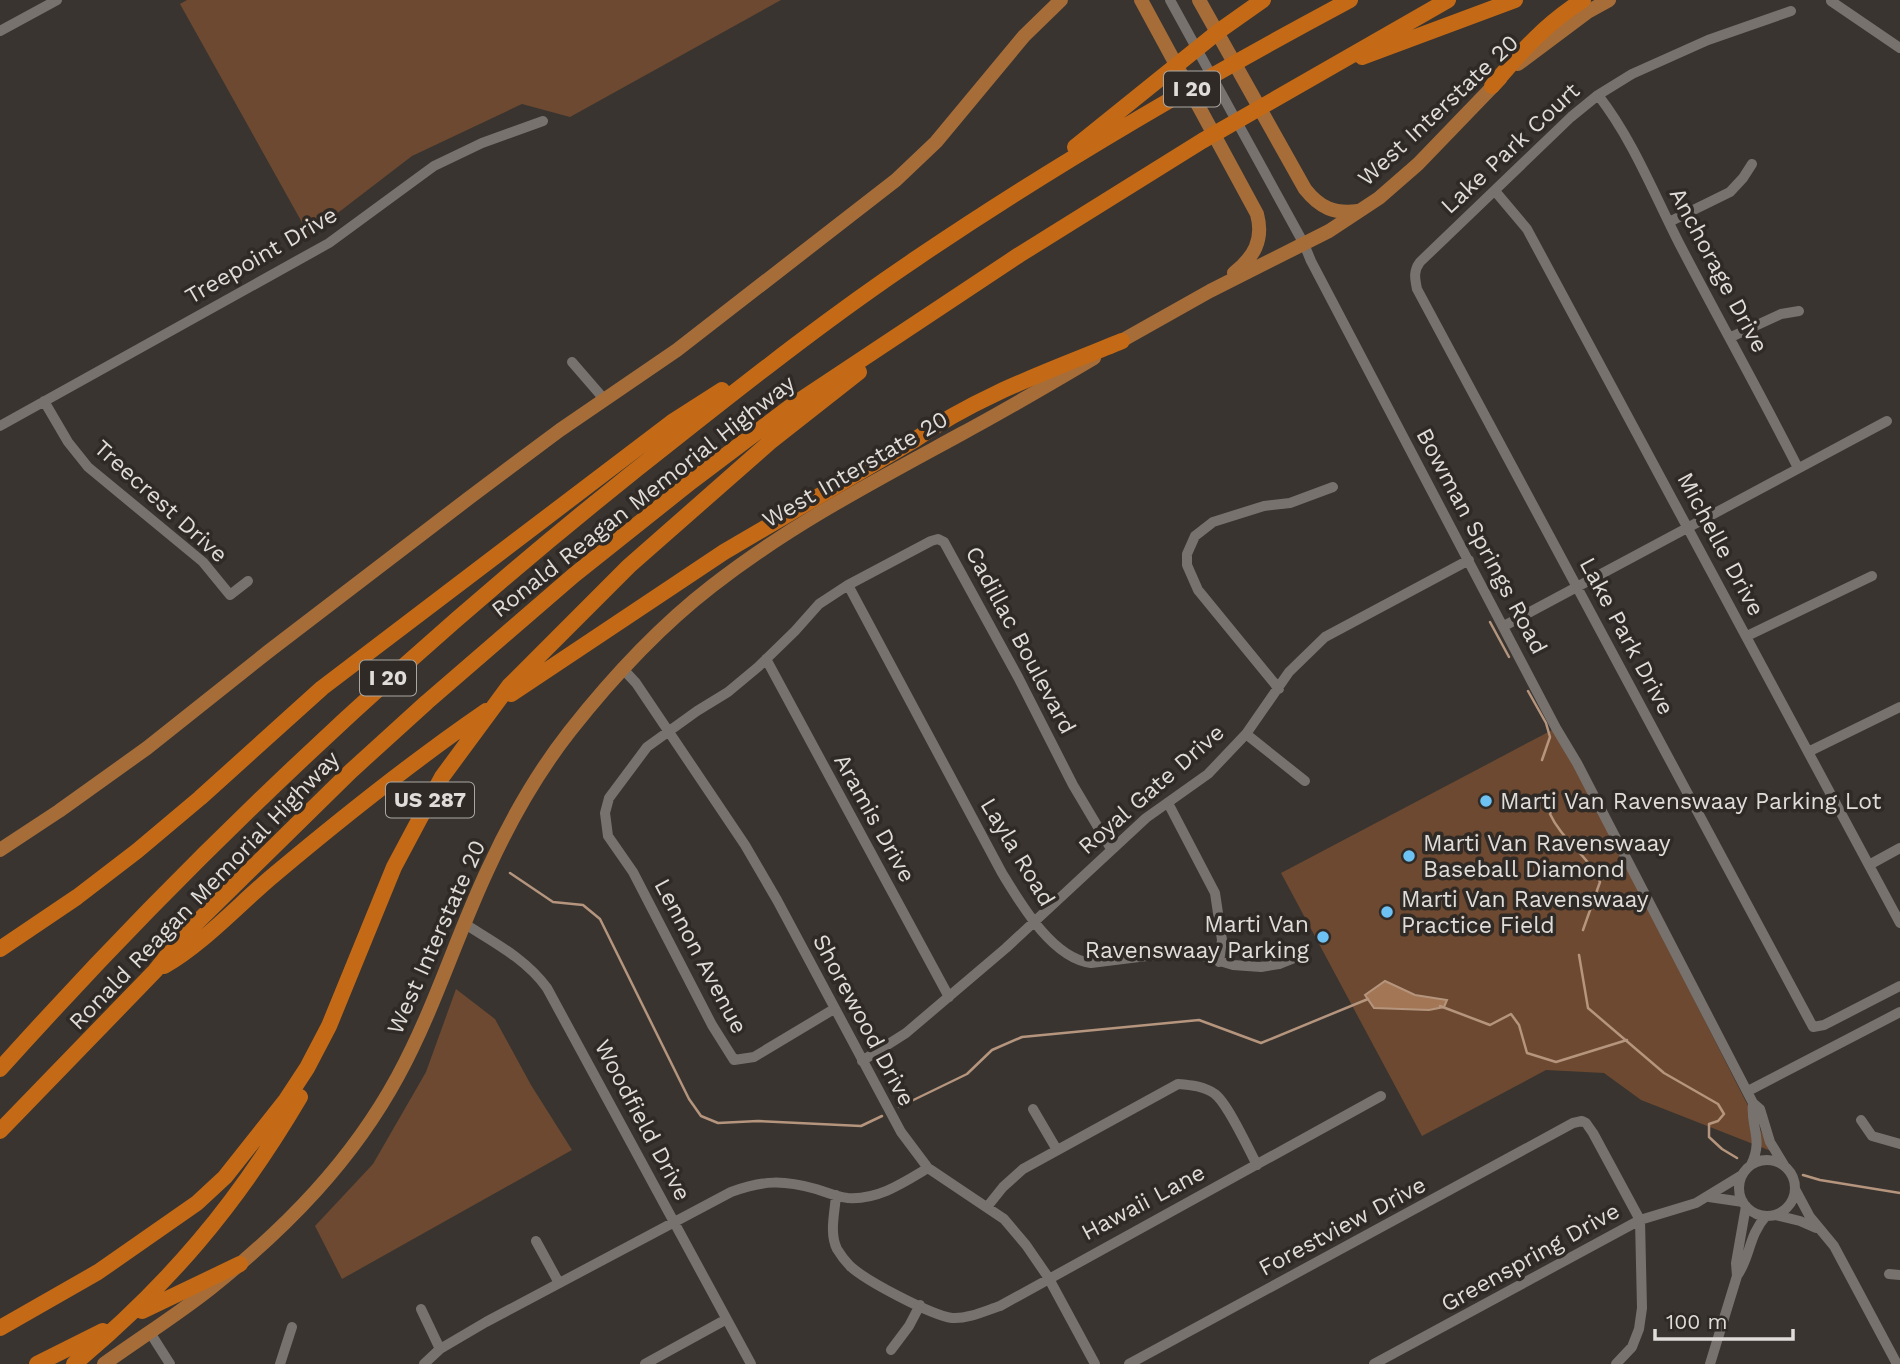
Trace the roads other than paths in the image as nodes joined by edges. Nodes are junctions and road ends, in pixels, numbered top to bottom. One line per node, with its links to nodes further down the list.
1 (57, 0): 14 (street)
2 (1061, 0): 34 (main road)
3 (1141, 0): 27 (main road)
4 (1170, 0): 25 (street, Bowman Springs Road)
5 (1199, 0): 23 (main road)
6 (1263, 0): 21 (highway)
7 (1350, 0): 21 (highway, Ronald Reagan Memorial Highway / I 20)
8 (1448, 0): 16 (highway, Ronald Reagan Memorial Highway / I 20)
9 (1515, 0): 16 (highway)
10 (1583, 0): 17 (highway)
11 (1609, 0): 17 (main road, West Interstate 20)
12 (1831, 1): 15 (street)
13 (1791, 11): 18 (street, Lake Park Court)
14 (0, 31)
15 (1900, 48)
16 (1320, 72): 29 (highway, Ronald Reagan Memorial Highway / I 20)
17 (1492, 86): 23 (main road, West Interstate 20)
18 (1598, 95): 22 (street, Lake Park Court); 24 (street, Anchorage Drive)
19 (543, 121): 35 (street, Treepoint Drive)
20 (1752, 164): 24 (street)
21 (1035, 180): 30 (highway, Ronald Reagan Memorial Highway / I 20)
22 (1495, 191): 26 (street, Lake Park Court); 40 (street, Michelle Drive)
23 (1359, 211): 25 (main road, West Interstate 20)
24 (1669, 222): 31 (street, Anchorage Drive)
25 (1304, 244): 27 (main road, West Interstate 20); 41 (street, Bowman Springs Road)
26 (1419, 262): 45 (street, Lake Park Drive)
27 (1210, 291): 32 (main road, West Interstate 20)
28 (1799, 311): 31 (street)
29 (932, 313): 68 (highway, Ronald Reagan Memorial Highway / I 20); 74 (highway, US 287)
30 (815, 329): 65 (highway); 75 (highway, Ronald Reagan Memorial Highway / I 20)
31 (1731, 337): 38 (street, Anchorage Drive)
32 (1122, 341): 49 (main road, West Interstate 20); 68 (highway)
33 (572, 362): 34 (street)
34 (604, 399): 60 (main road)
35 (44, 401): 37 (street, Treepoint Drive); 43 (street, Treecrest Drive)
36 (1887, 421): 38 (street)
37 (0, 426)
38 (1798, 468): 40 (street)
39 (1333, 487): 50 (street)
40 (1689, 527): 45 (street); 47 (street, Michelle Drive)
41 (1469, 559): 46 (street, Bowman Springs Road); 50 (street, Royal Gate Drive)
42 (1872, 576): 47 (street)
43 (248, 580)
44 (848, 585): 48 (street, Cadillac Boulevard); 59 (street, Cadillac Boulevard); 62 (street, Layla Road)
45 (1577, 587): 46 (street); 69 (street, Lake Park Drive)
46 (1504, 626): 76 (street, Bowman Springs Road)
47 (1747, 636): 54 (street, Michelle Drive)
48 (766, 659): 52 (street, Cadillac Boulevard); 70 (street, Aramis Drive)
49 (624, 670): 52 (street, Shorewood Drive); 64 (main road, West Interstate 20)
50 (1279, 690): 53 (street, Royal Gate Drive)
51 (1900, 707): 54 (street)
52 (668, 730): 57 (street, Cadillac Boulevard); 71 (street, Shorewood Drive)
53 (1246, 734): 55 (street); 56 (street, Royal Gate Drive)
54 (1808, 752): 61 (street, Michelle Drive)
55 (1305, 781)
56 (1168, 803): 59 (street, Royal Gate Drive); 67 (street)
57 (607, 806): 71 (street, Lennon Avenue)
58 (1900, 848): 61 (street)
59 (1111, 849): 62 (street, Royal Gate Drive)
60 (0, 850)
61 (1869, 865): 63 (street, Michelle Drive)
62 (1034, 920): 67 (street, Layla Road); 70 (street, Royal Gate Drive)
63 (1900, 923)
64 (465, 924): 96 (street, Woodfield Drive); 99 (main road, West Interstate 20)
65 (0, 949)
66 (1304, 954): 67 (street, Layla Road)
67 (1219, 962)
68 (155, 971): 81 (highway, Ronald Reagan Memorial Highway / I 20)
69 (1900, 986)
70 (949, 997): 73 (street, Royal Gate Drive)
71 (834, 1009): 73 (street, Shorewood Drive)
72 (1900, 1012): 76 (street)
73 (862, 1061): 87 (street, Shorewood Drive)
74 (307, 1068): 107 (highway, US 287); 112 (highway)
75 (0, 1069)
76 (1748, 1091): 78 (street, Bowman Springs Road)
77 (1381, 1096): 84 (street, Hawaii Lane)
78 (1753, 1103): 85 (street, Bowman Springs Road); 86 (street, Bowman Springs Road)
79 (1033, 1109): 83 (street)
80 (1861, 1120): 82 (street)
81 (0, 1131)
82 (1900, 1144)
83 (1057, 1150): 84 (street); 93 (street)
84 (1257, 1165): 101 (street, Hawaii Lane)
85 (1751, 1165): 86 (street); 88 (street)
86 (1784, 1165): 89 (street)
87 (928, 1168): 90 (street); 93 (street, Shorewood Drive)
88 (1742, 1175): 91 (street, Greenspring Drive); 92 (street)
89 (1795, 1189): 94 (street); 97 (street)
90 (836, 1195): 96 (street); 103 (street, Hawaii Lane)
91 (1709, 1197): 92 (street, Greenspring Drive); 95 (street, Greenspring Drive)
92 (1745, 1204): 94 (street); 100 (street)
93 (988, 1207): 101 (street, Shorewood Drive)
94 (1770, 1215): 97 (street); 100 (street)
95 (1640, 1220): 120 (street, Forestview Drive); 121 (street, Greenspring Drive); 122 (street)
96 (673, 1221): 102 (street); 105 (street, Woodfield Drive)
97 (1822, 1231): 124 (street)
98 (536, 1241): 102 (street)
99 (240, 1264): 108 (main road, West Interstate 20); 111 (highway)
100 (1737, 1276): 123 (street)
101 (1048, 1278): 103 (street, Hawaii Lane); 119 (street, Shorewood Drive)
102 (559, 1283): 109 (street)
103 (919, 1306): 110 (street)
104 (421, 1309): 109 (street)
105 (726, 1320): 117 (street); 118 (street, Woodfield Drive)
106 (292, 1327): 115 (street)
107 (0, 1328)
108 (149, 1331): 113 (main road, West Interstate 20); 114 (street)
109 (440, 1349): 116 (street)
110 (891, 1350)
111 (37, 1364)
112 (74, 1364)
113 (104, 1364)
114 (170, 1364)
115 (280, 1364)
116 (424, 1364)
117 (645, 1364)
118 (751, 1364)
119 (1095, 1364)
120 (1129, 1364)
121 (1374, 1364)
122 (1616, 1364)
123 (1710, 1364)
124 (1897, 1364)

